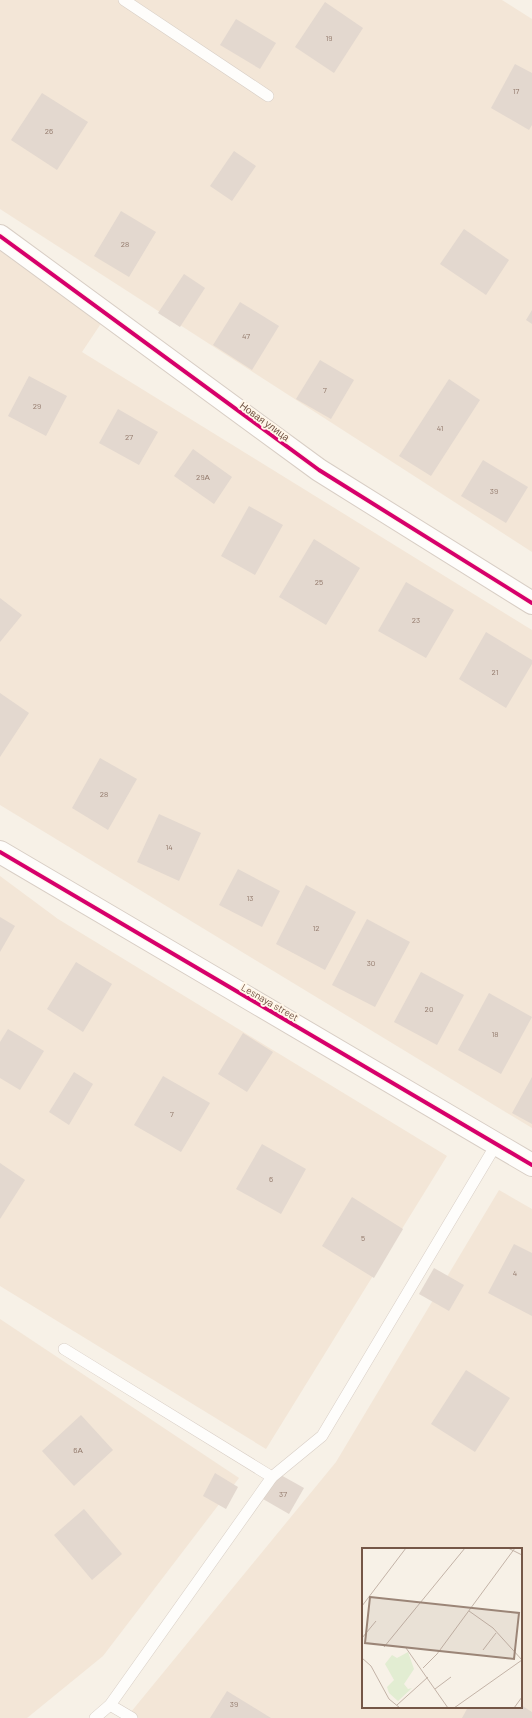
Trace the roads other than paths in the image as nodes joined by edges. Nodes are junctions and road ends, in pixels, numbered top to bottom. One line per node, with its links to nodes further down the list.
1 (124, 0): 2 (lane)
2 (268, 96)
3 (0, 236): 4 (street, Новая улица)
4 (532, 603)
5 (0, 852): 6 (street, Lesnaya street)
6 (497, 1143): 7 (street, Lesnaya street); 9 (lane)
7 (532, 1165)
8 (64, 1349): 9 (lane)
9 (272, 1477): 10 (lane)
10 (110, 1704): 11 (lane); 12 (lane)
11 (96, 1718)
12 (132, 1718)

